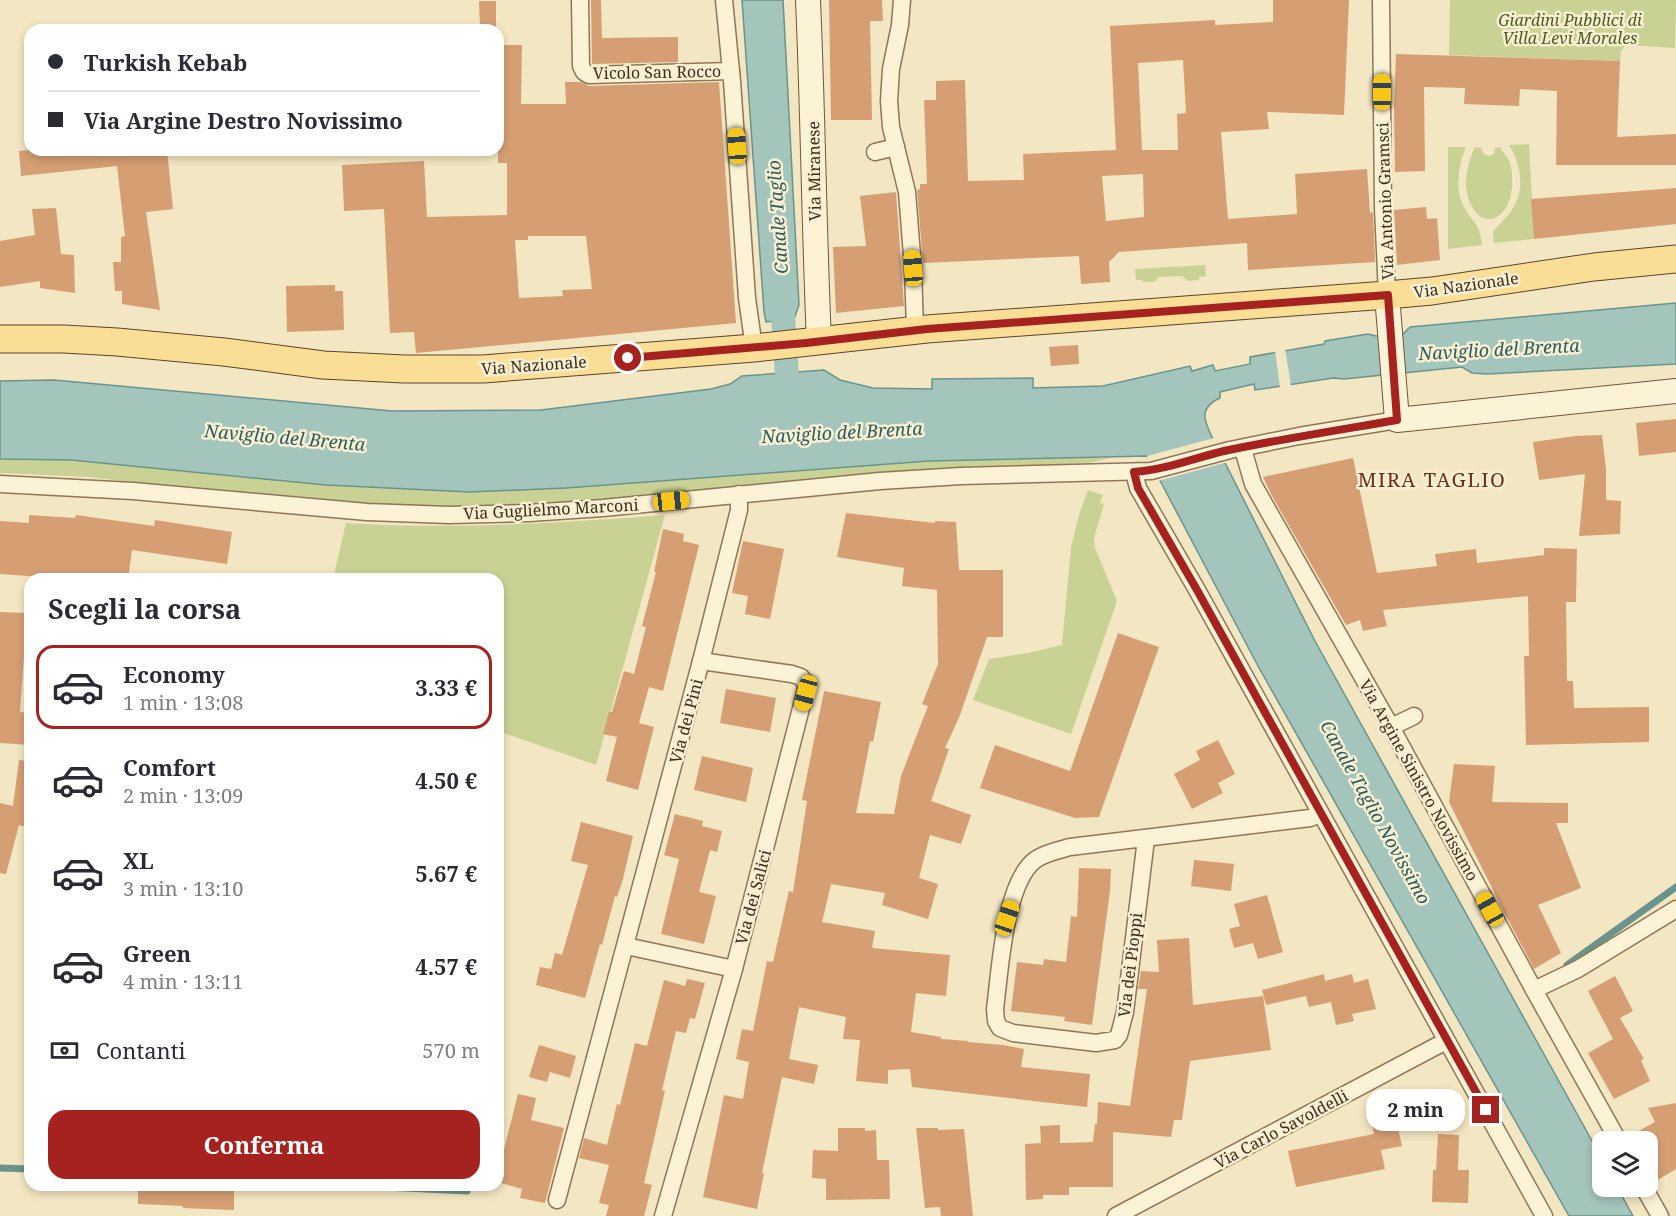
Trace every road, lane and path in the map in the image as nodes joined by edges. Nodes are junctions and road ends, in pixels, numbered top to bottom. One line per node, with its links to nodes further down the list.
1 (580, 0): 6 (street, Vicolo San Rocco)
2 (724, 0): 6 (street)
3 (808, 0): 13 (street, Via Miranese)
4 (902, 0): 7 (street)
5 (1381, 0): 10 (street, Via Antonio Gramsci)
6 (731, 71): 14 (street)
7 (896, 147): 8 (street); 11 (street)
8 (875, 152)
9 (1676, 259): 10 (main road, Via Nazionale)
10 (1388, 295): 11 (main road, Via Nazionale); 16 (street)
11 (915, 330): 13 (main road, Via Nazionale)
12 (0, 339): 14 (main road, Via Nazionale)
13 (813, 342): 14 (main road, Via Nazionale)
14 (757, 348)
15 (1676, 391): 16 (street)
16 (1397, 420): 17 (street, Via Guglielmo Marconi)
17 (1243, 449): 18 (street, Via Guglielmo Marconi); 23 (street, Via Argine Sinistro Novissimo)
18 (1143, 472): 20 (street, Via Guglielmo Marconi); 24 (street)
19 (0, 484): 20 (street, Via Guglielmo Marconi)
20 (739, 494): 21 (street, Via dei Pini)
21 (702, 660): 27 (street, Via dei Pini); 28 (street, Via dei Salici)
22 (1414, 716): 23 (street)
23 (1391, 727): 29 (street, Via Argine Sinistro Novissimo)
24 (1320, 814): 25 (street, Via dei Pioppi); 30 (street)
25 (1146, 839): 25 (street, Via dei Pioppi)
26 (1676, 909): 29 (street)
27 (626, 946): 28 (street); 33 (street, Via dei Pini)
28 (734, 969): 34 (street, Via dei Salici)
29 (1534, 990): 31 (street, Via Argine Sinistro Novissimo)
30 (1446, 1041): 35 (street, Via Carlo Savoldelli); 36 (street)
31 (1613, 1131)
32 (1650, 1197): 37 (street)
33 (557, 1200)
34 (663, 1216)
35 (1116, 1216)
36 (1544, 1216)
37 (1660, 1216)

